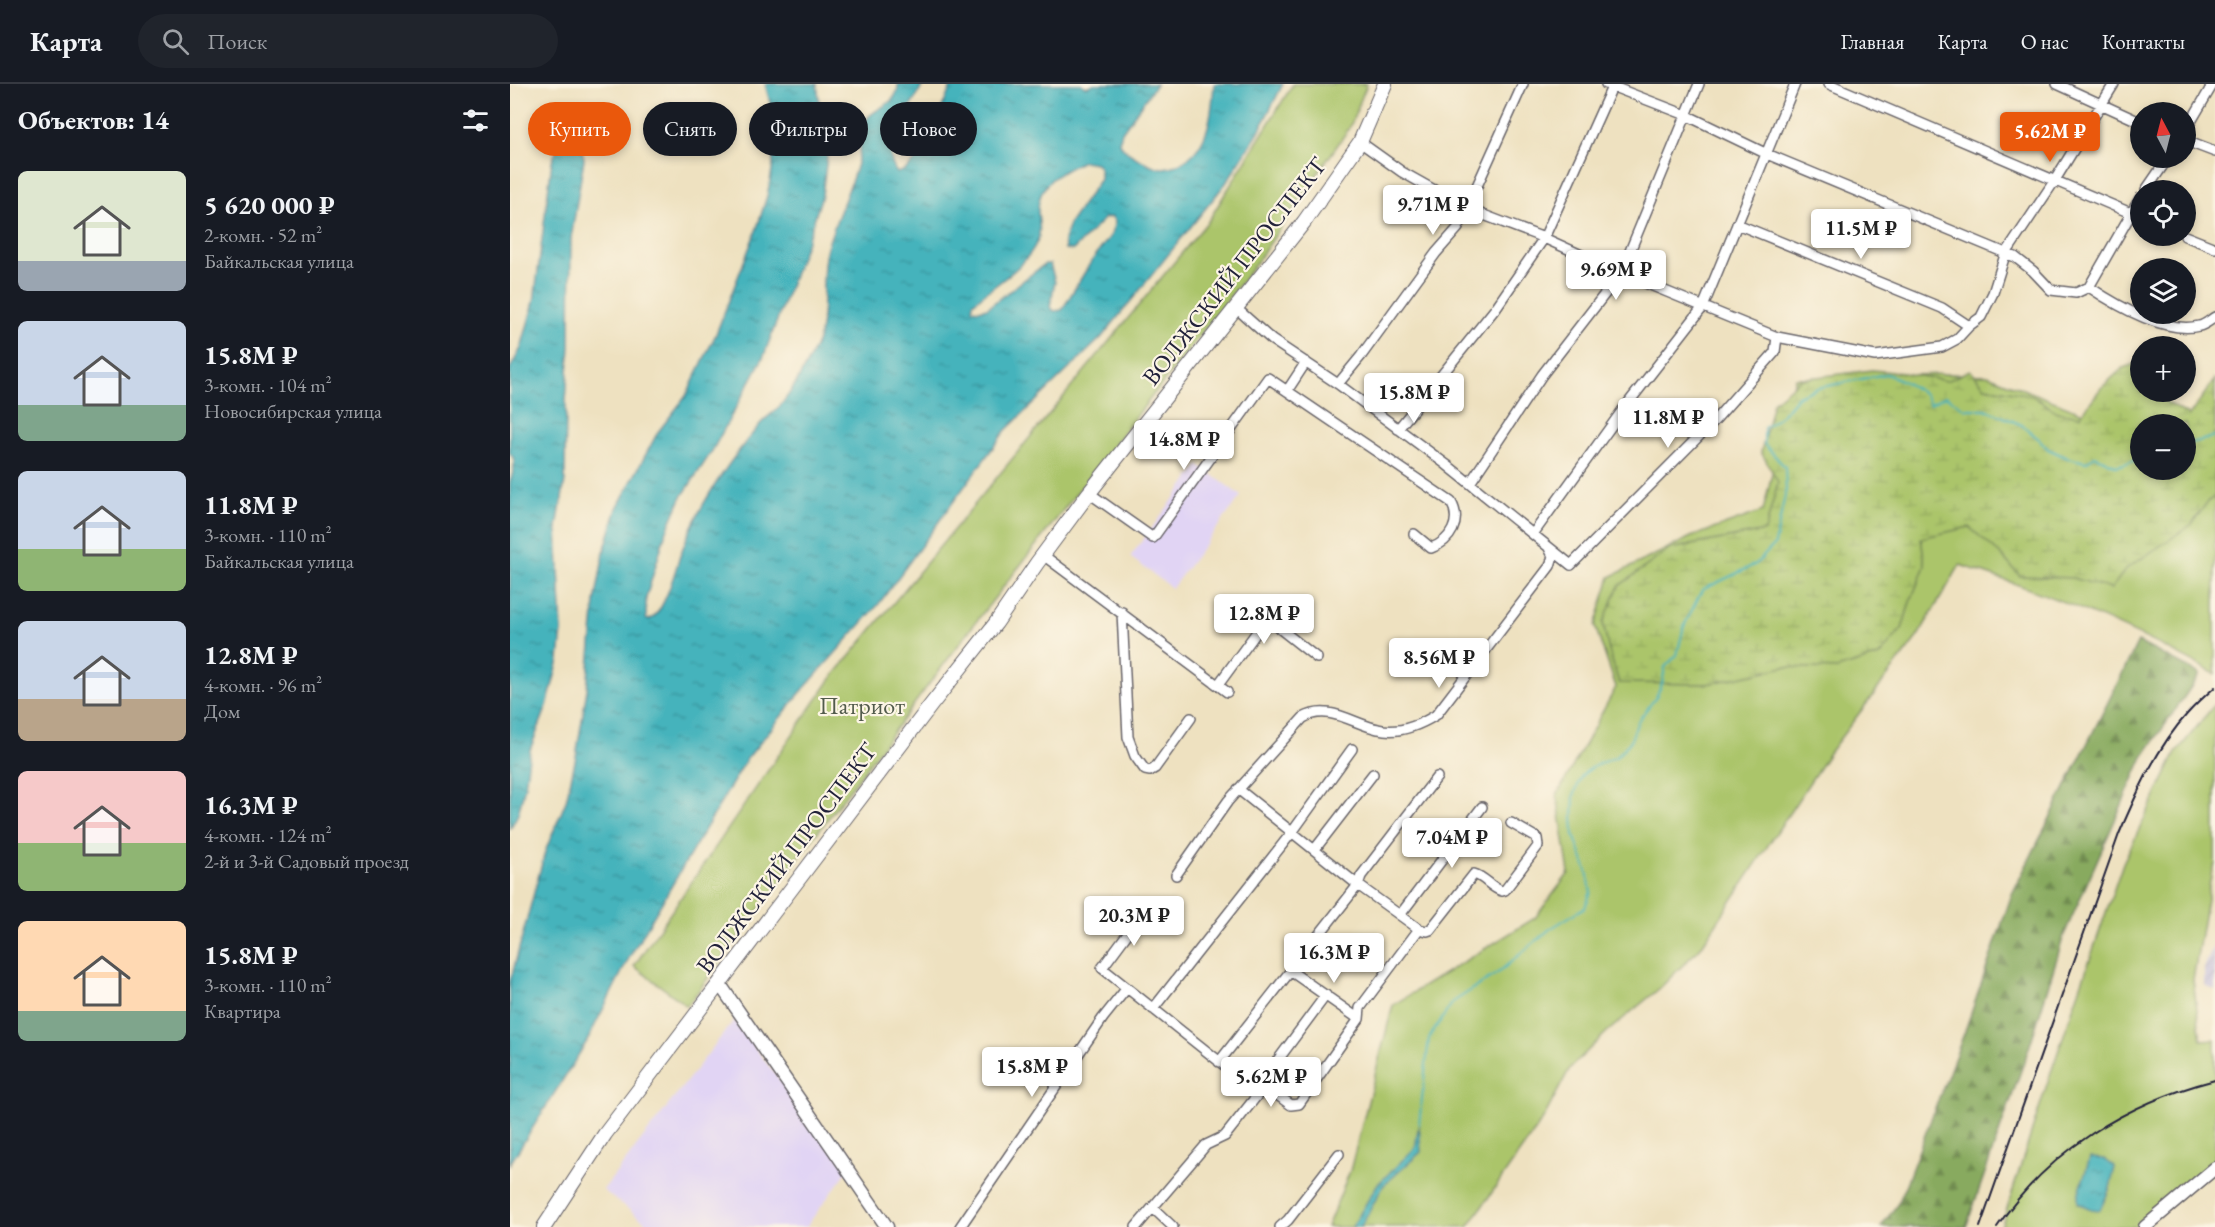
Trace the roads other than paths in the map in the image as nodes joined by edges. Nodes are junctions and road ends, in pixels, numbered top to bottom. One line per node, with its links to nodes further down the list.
1 (1385, 84): 14 (main road, ВОЛЖСКИЙ ПРОСПЕКТ)
2 (1523, 84): 19 (street)
3 (1699, 84): 12 (street)
4 (1795, 84): 17 (street)
5 (1829, 84): 18 (street)
6 (2057, 84): 10 (street)
7 (2114, 84): 10 (street)
8 (2213, 84): 11 (street)
9 (1609, 85): 12 (street); 23 (street)
10 (2102, 104): 13 (street); 18 (street)
11 (2196, 113)
12 (1686, 115): 17 (street); 27 (street)
13 (2130, 117)
14 (1360, 142): 19 (street); 30 (main road, ВОЛЖСКИЙ ПРОСПЕКТ)
15 (2196, 145): 16 (street)
16 (2215, 152)
17 (1767, 154): 22 (street); 26 (street)
18 (2055, 180): 20 (street); 26 (street)
19 (1468, 209): 23 (street); 35 (street)
20 (2130, 213)
21 (2130, 215): 28 (street)
22 (1737, 224): 29 (street); 32 (street)
23 (1544, 237): 27 (street); 37 (street)
24 (2196, 240): 25 (street)
25 (2215, 248)
26 (2005, 255): 28 (street); 32 (street)
27 (1621, 273): 29 (street); 38 (street)
28 (2089, 287): 31 (street)
29 (1703, 307): 33 (street); 41 (street)
30 (1236, 308): 34 (street); 39 (main road, ВОЛЖСКИЙ ПРОСПЕКТ)
31 (2215, 316)
32 (1969, 326): 33 (street)
33 (1777, 336): 42 (street)
34 (1306, 362): 35 (street); 36 (street)
35 (1338, 384): 37 (street)
36 (1287, 391): 39 (street); 40 (street)
37 (1398, 429): 38 (street)
38 (1470, 483): 41 (street)
39 (1089, 493): 43 (main road, ВОЛЖСКИЙ ПРОСПЕКТ)
40 (1414, 534)
41 (1533, 534): 42 (street)
42 (1548, 546): 52 (street)
43 (1043, 555): 44 (street); 63 (main road, ВОЛЖСКИЙ ПРОСПЕКТ)
44 (1122, 612): 46 (street); 48 (street)
45 (1317, 658): 46 (street)
46 (1218, 685): 47 (street)
47 (1227, 692)
48 (1191, 718)
49 (1352, 749): 55 (street)
50 (1373, 774): 56 (street)
51 (1437, 777): 58 (street)
52 (1238, 789): 55 (street); 57 (street)
53 (1482, 807): 60 (street)
54 (1511, 823): 61 (street)
55 (1293, 831): 56 (street); 66 (street)
56 (1315, 849): 58 (street)
57 (1176, 875)
58 (1358, 885): 60 (street); 62 (street)
59 (1148, 906): 64 (street)
60 (1400, 915): 61 (street)
61 (1419, 929): 67 (street)
62 (1292, 972): 65 (street); 68 (street)
63 (719, 983): 72 (main road, ВОЛЖСКИЙ ПРОСПЕКТ); 73 (street)
64 (1127, 988): 66 (street); 74 (street)
65 (1326, 995): 67 (street); 67 (street)
66 (1153, 1009): 68 (street)
67 (1359, 1019)
68 (1220, 1062): 71 (street)
69 (1339, 1154): 77 (street)
70 (2215, 1168): 78 (street)
71 (1153, 1208): 75 (street); 76 (street)
72 (544, 1227)
73 (887, 1227)
74 (960, 1227)
75 (1136, 1227)
76 (1173, 1227)
77 (1280, 1227)
78 (2145, 1227)

